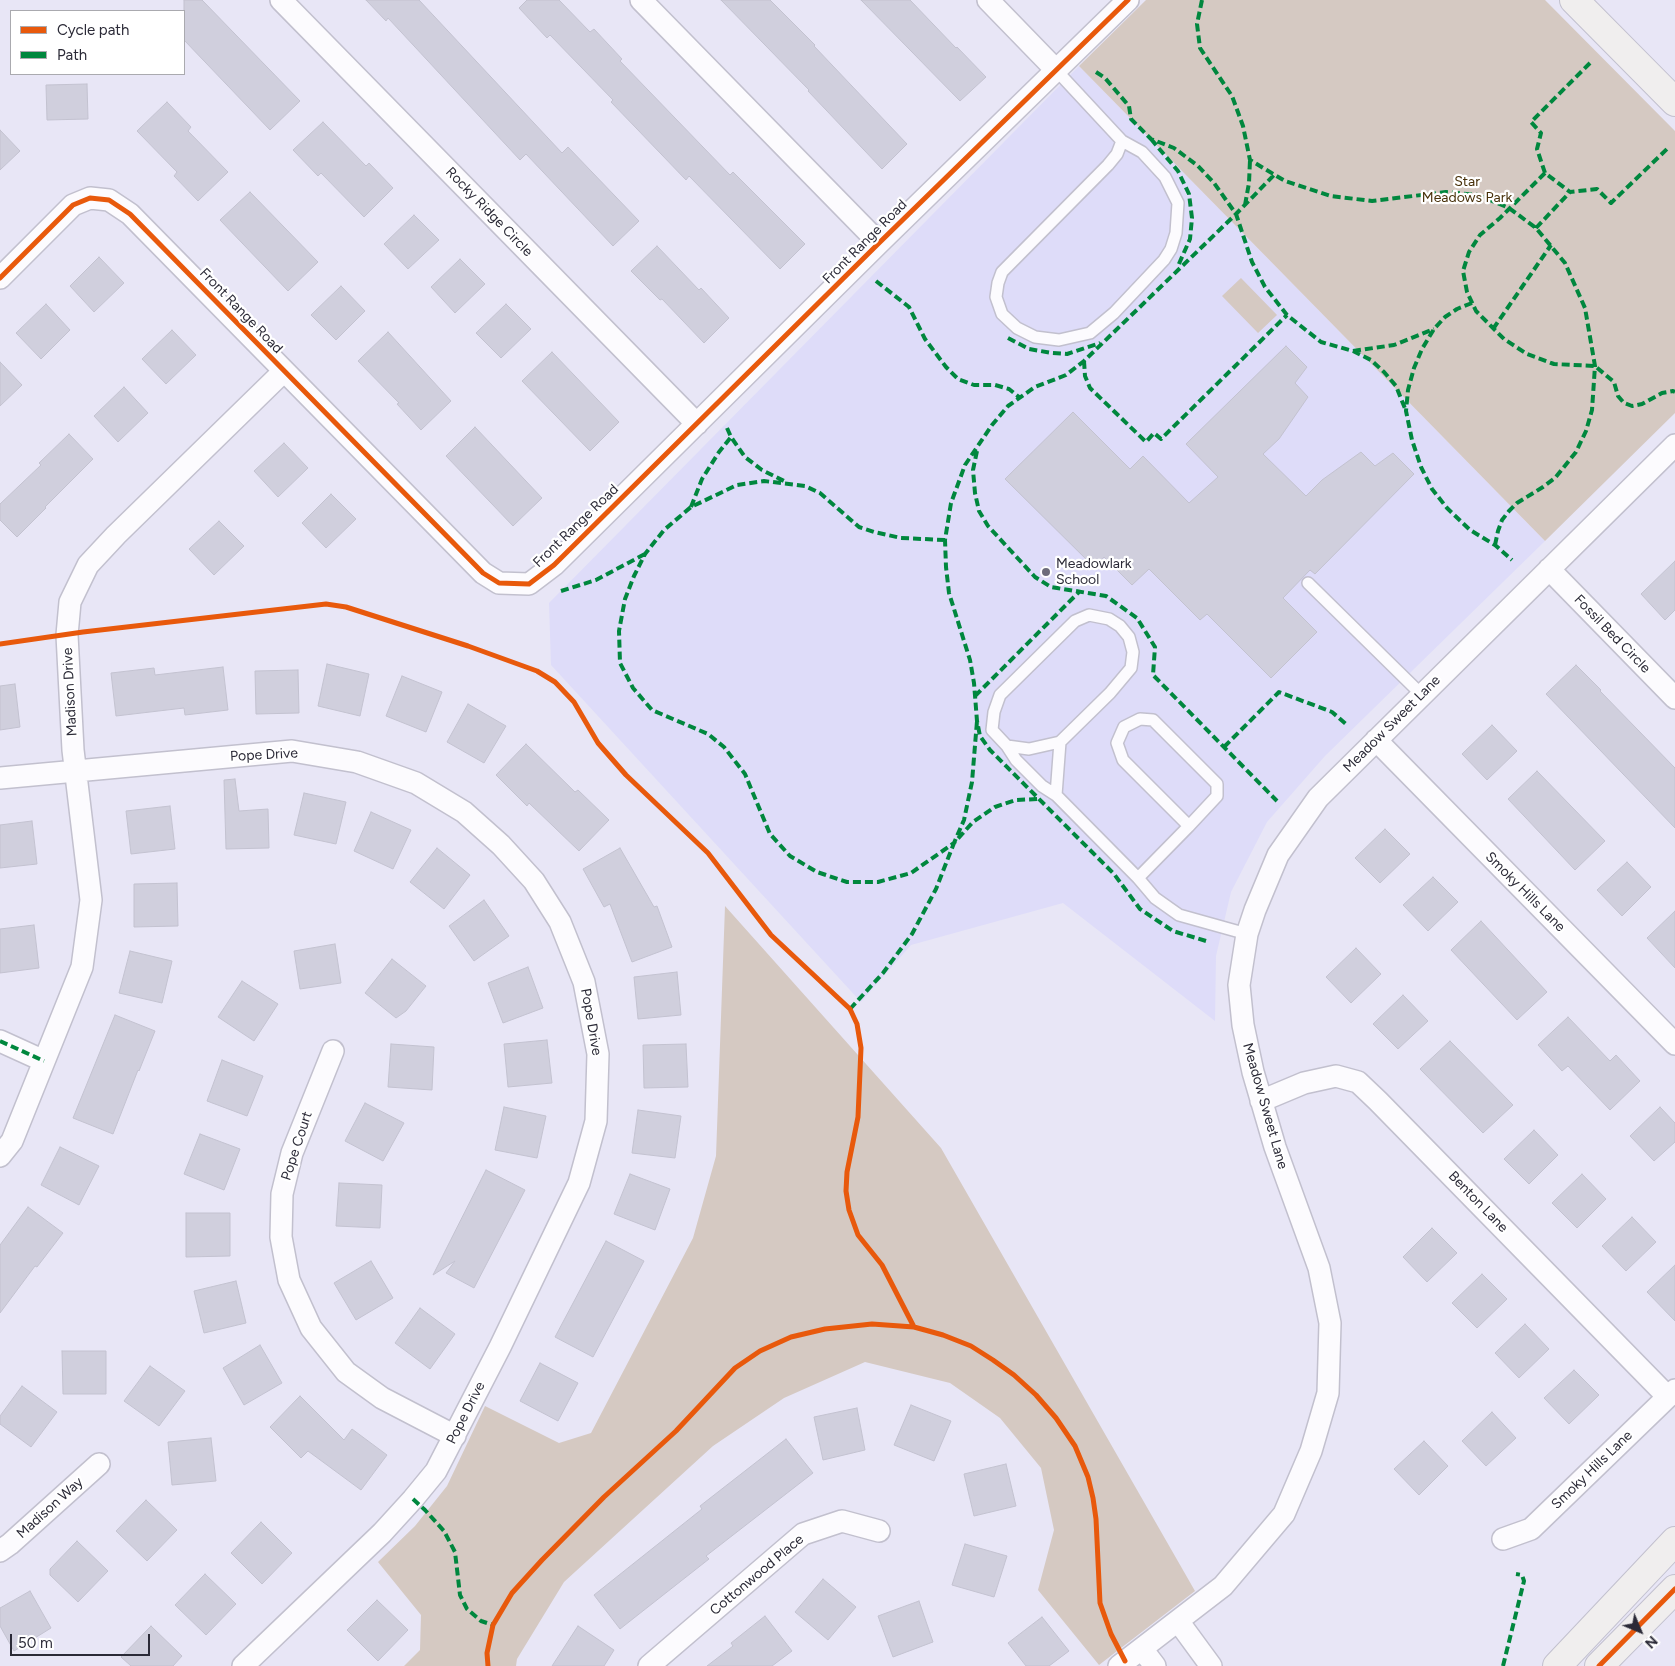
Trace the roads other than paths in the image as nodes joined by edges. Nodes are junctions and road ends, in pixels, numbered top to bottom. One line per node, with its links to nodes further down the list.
1 (281, 0): 12 (street, Rocky Ridge Circle)
2 (641, 0): 9 (street)
3 (988, 0): 6 (street)
4 (1128, 0): 6 (street, Front Range Road)
5 (1574, 0): 7 (main road)
6 (1056, 70): 8 (lane); 9 (street, Front Range Road)
7 (1675, 102)
8 (1122, 141): 8 (lane)
9 (879, 243): 12 (street, Front Range Road)
10 (0, 278): 11 (street, Front Range Road)
11 (284, 371): 12 (street, Front Range Road); 21 (street, Madison Drive)
12 (697, 424)
13 (1675, 445): 14 (street, Meadow Sweet Lane)
14 (1549, 569): 16 (street, Meadow Sweet Lane); 17 (street, Fossil Bed Circle)
15 (1308, 583): 16 (lane)
16 (1422, 695): 18 (street, Meadow Sweet Lane)
17 (1675, 698)
18 (1376, 740): 26 (street, Meadow Sweet Lane); 28 (street, Smoky Hills Lane)
19 (1060, 742): 20 (lane); 20 (lane); 23 (lane)
20 (1007, 746): 23 (lane)
21 (75, 770): 22 (street, Pope Drive); 30 (street, Madison Drive); 34 (street, Pope Drive)
22 (0, 778)
23 (1056, 795): 25 (lane)
24 (1189, 826): 24 (lane); 25 (lane)
25 (1138, 878): 26 (lane)
26 (1247, 934): 31 (street, Meadow Sweet Lane)
27 (0, 1041): 30 (street)
28 (1675, 1044)
29 (333, 1050): 34 (street, Pope Court)
30 (44, 1061): 32 (street, Madison Drive)
31 (1261, 1101): 33 (street, Benton Lane); 41 (street, Meadow Sweet Lane)
32 (0, 1156)
33 (1672, 1393): 37 (street, Smoky Hills Lane)
34 (455, 1436): 43 (street, Pope Drive)
35 (99, 1464): 39 (street, Madison Way)
36 (879, 1531): 44 (street, Cottonwood Place)
37 (1503, 1539)
38 (1675, 1541): 48 (main road)
39 (0, 1551)
40 (1675, 1589): 49 (main road)
41 (1178, 1621): 42 (street, Meadow Sweet Lane); 47 (street)
42 (1142, 1648): 45 (street, Meadow Sweet Lane); 46 (street)
43 (243, 1666)
44 (649, 1666)
45 (1118, 1666)
46 (1155, 1666)
47 (1211, 1666)
48 (1558, 1666)
49 (1599, 1666)

